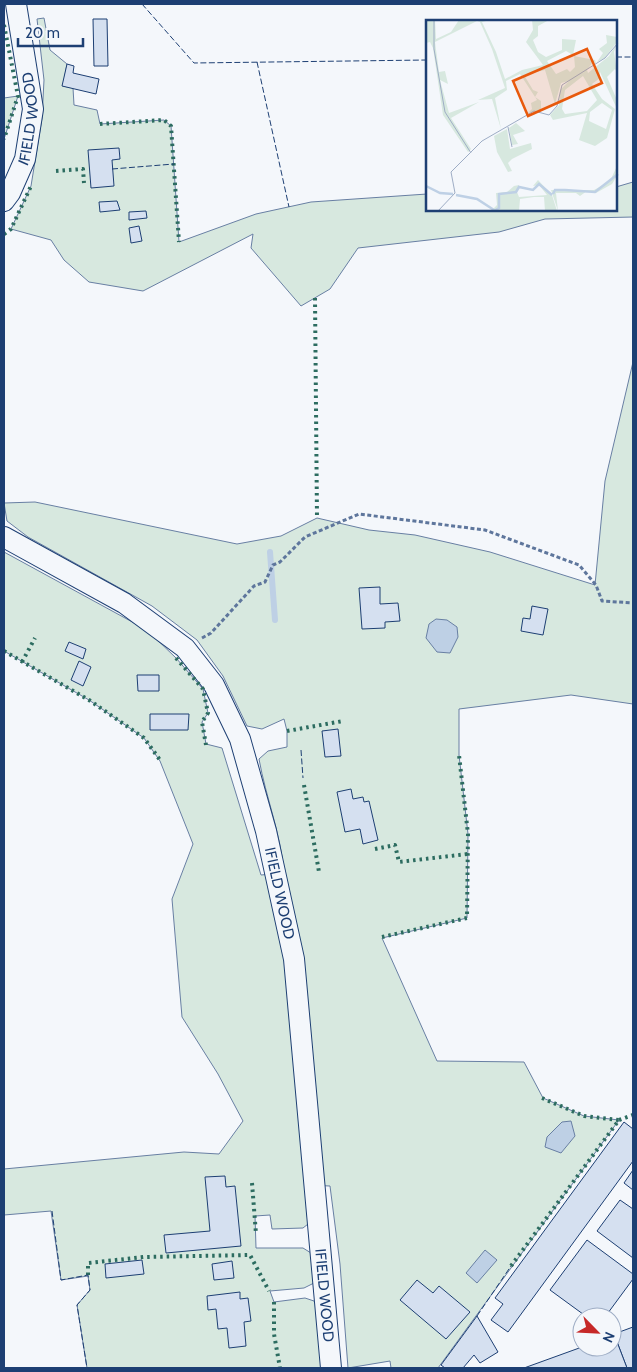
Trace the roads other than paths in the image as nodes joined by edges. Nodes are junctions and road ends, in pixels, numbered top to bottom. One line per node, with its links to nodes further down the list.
1 (16, 4): 2 (street, IFIELD WOOD)
2 (4, 201)
3 (4, 537): 4 (street, IFIELD WOOD)
4 (331, 1368)

